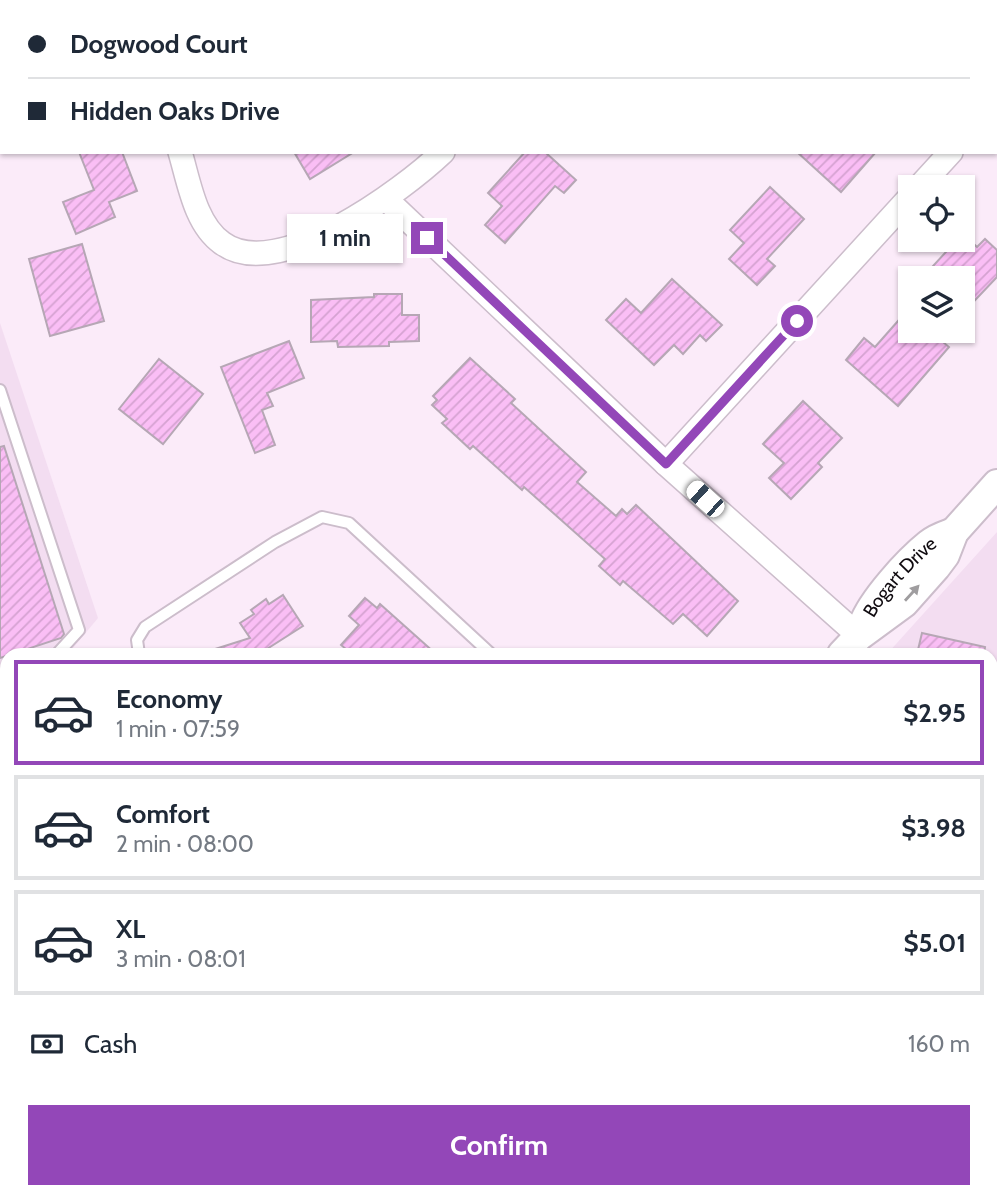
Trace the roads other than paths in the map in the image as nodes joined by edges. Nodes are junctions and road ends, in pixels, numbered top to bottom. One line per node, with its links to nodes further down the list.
1 (181, 154): 5 (street)
2 (441, 154): 5 (street)
3 (949, 154): 4 (street)
4 (930, 175)
5 (387, 200): 8 (street)
6 (898, 210): 8 (street)
7 (0, 390): 11 (lane)
8 (666, 464): 10 (street)
9 (997, 484): 10 (street, Bogart Drive)
10 (850, 645)
11 (62, 648)
12 (138, 648): 13 (lane)
13 (484, 648)

